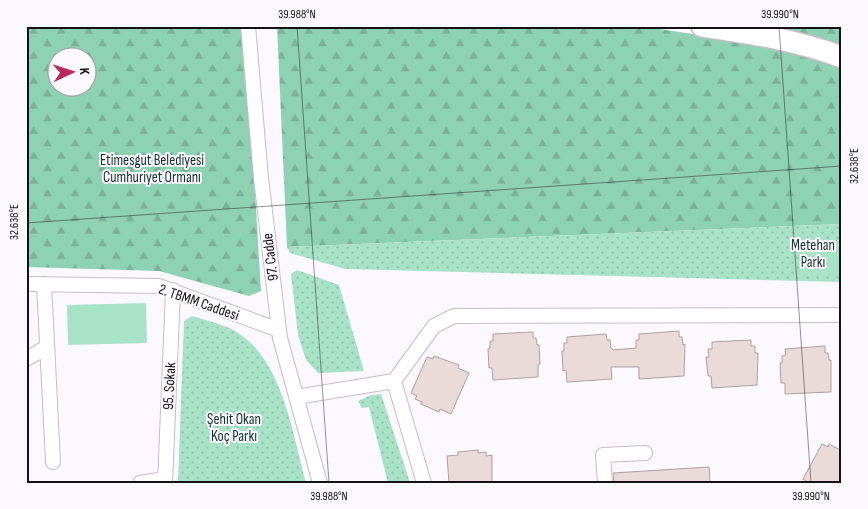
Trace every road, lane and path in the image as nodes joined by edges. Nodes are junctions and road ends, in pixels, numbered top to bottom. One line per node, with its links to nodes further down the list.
1 (248, 26): 8 (street, 97. Cadde)
2 (702, 26): 3 (highway)
3 (842, 57)
4 (26, 284): 5 (street, 2. TBMM Caddesi)
5 (44, 284): 6 (street, 2. TBMM Caddesi); 9 (street)
6 (173, 290): 8 (street, 2. TBMM Caddesi); 15 (street, 95. Sokak)
7 (842, 315): 11 (street)
8 (279, 330): 12 (street, 97. Cadde)
9 (47, 347): 10 (street); 14 (street)
10 (26, 359)
11 (394, 381): 12 (street); 18 (street)
12 (296, 396): 17 (street, 97. Cadde)
13 (645, 453): 19 (street)
14 (52, 462)
15 (165, 481): 16 (street)
16 (140, 483)
17 (320, 483)
18 (424, 483)
19 (605, 483)

